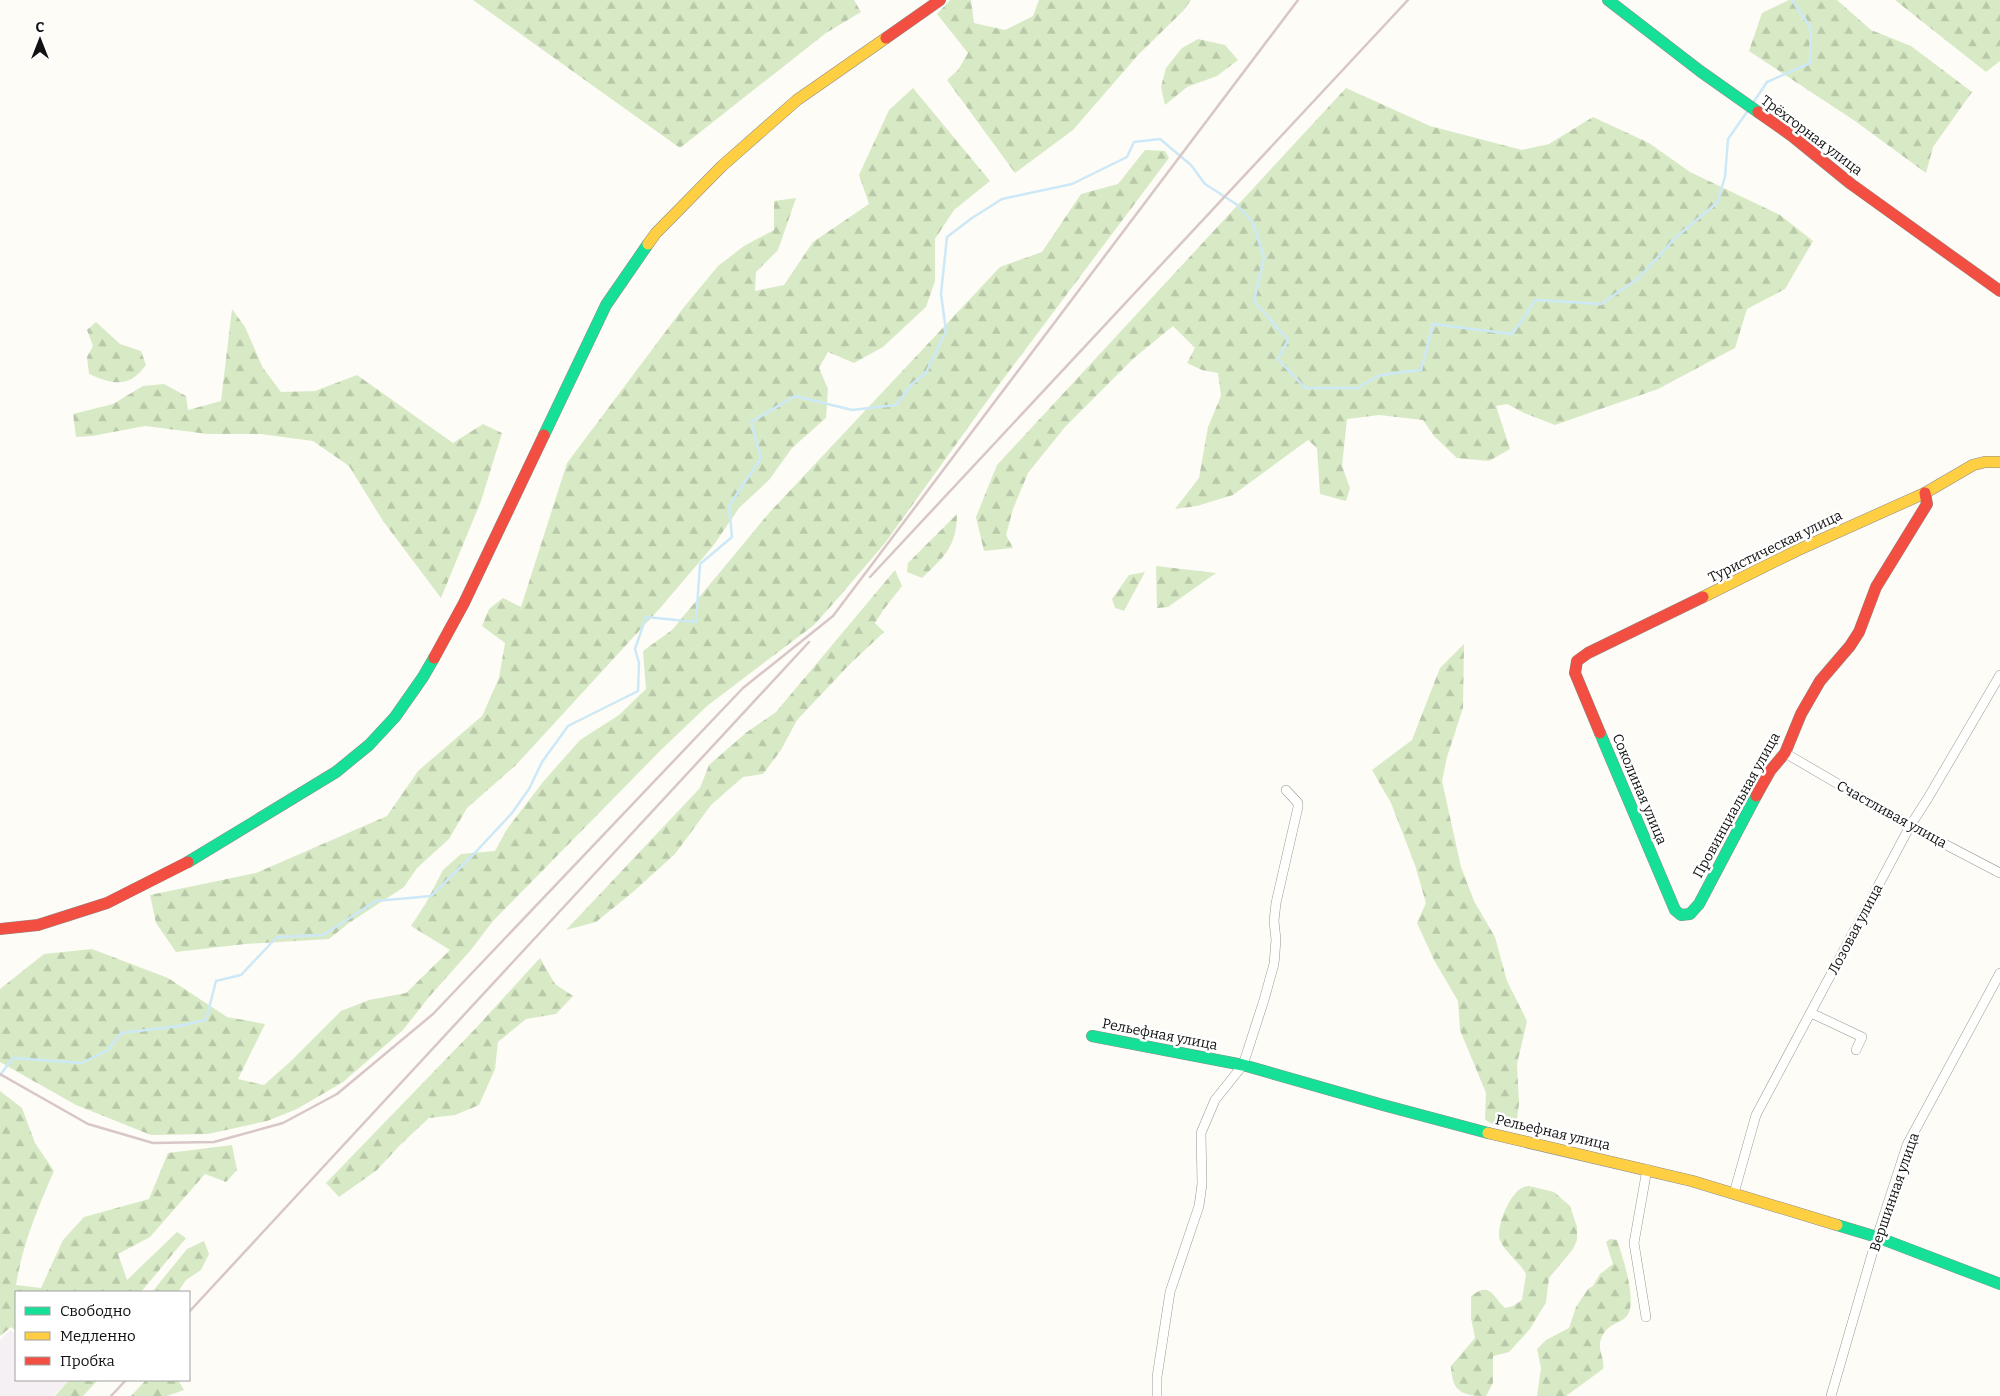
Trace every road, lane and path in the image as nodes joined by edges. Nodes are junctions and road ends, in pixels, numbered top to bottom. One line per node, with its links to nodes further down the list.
1 (940, 0): 13 (main road)
2 (1608, 0): 3 (main road, Трёхгорная улица)
3 (2000, 291)
4 (2000, 462): 5 (main road, Туристическая улица)
5 (1925, 493): 6 (main road, Туристическая улица); 8 (main road, Провинциальная улица)
6 (1575, 673): 12 (main road, Соколиная улица)
7 (2000, 675): 10 (street, Лозовая улица)
8 (1785, 753): 10 (street, Счастливая улица); 12 (main road, Провинциальная улица)
9 (1286, 790): 18 (street)
10 (1910, 826): 11 (street, Счастливая улица); 15 (street, Лозовая улица)
11 (2000, 873)
12 (1681, 915)
13 (0, 929)
14 (2000, 973): 21 (street, Вершинная улица)
15 (1811, 1013): 17 (street); 20 (street, Лозовая улица)
16 (1092, 1036): 18 (main road, Рельефная улица)
17 (1856, 1050)
18 (1243, 1065): 19 (main road, Рельефная улица); 24 (street)
19 (1647, 1170): 20 (main road, Рельефная улица); 23 (street)
20 (1734, 1193): 21 (main road, Рельефная улица)
21 (1877, 1237): 22 (main road, Рельефная улица); 25 (street, Вершинная улица)
22 (2000, 1284)
23 (1646, 1317)
24 (1157, 1396)
25 (1831, 1396)

